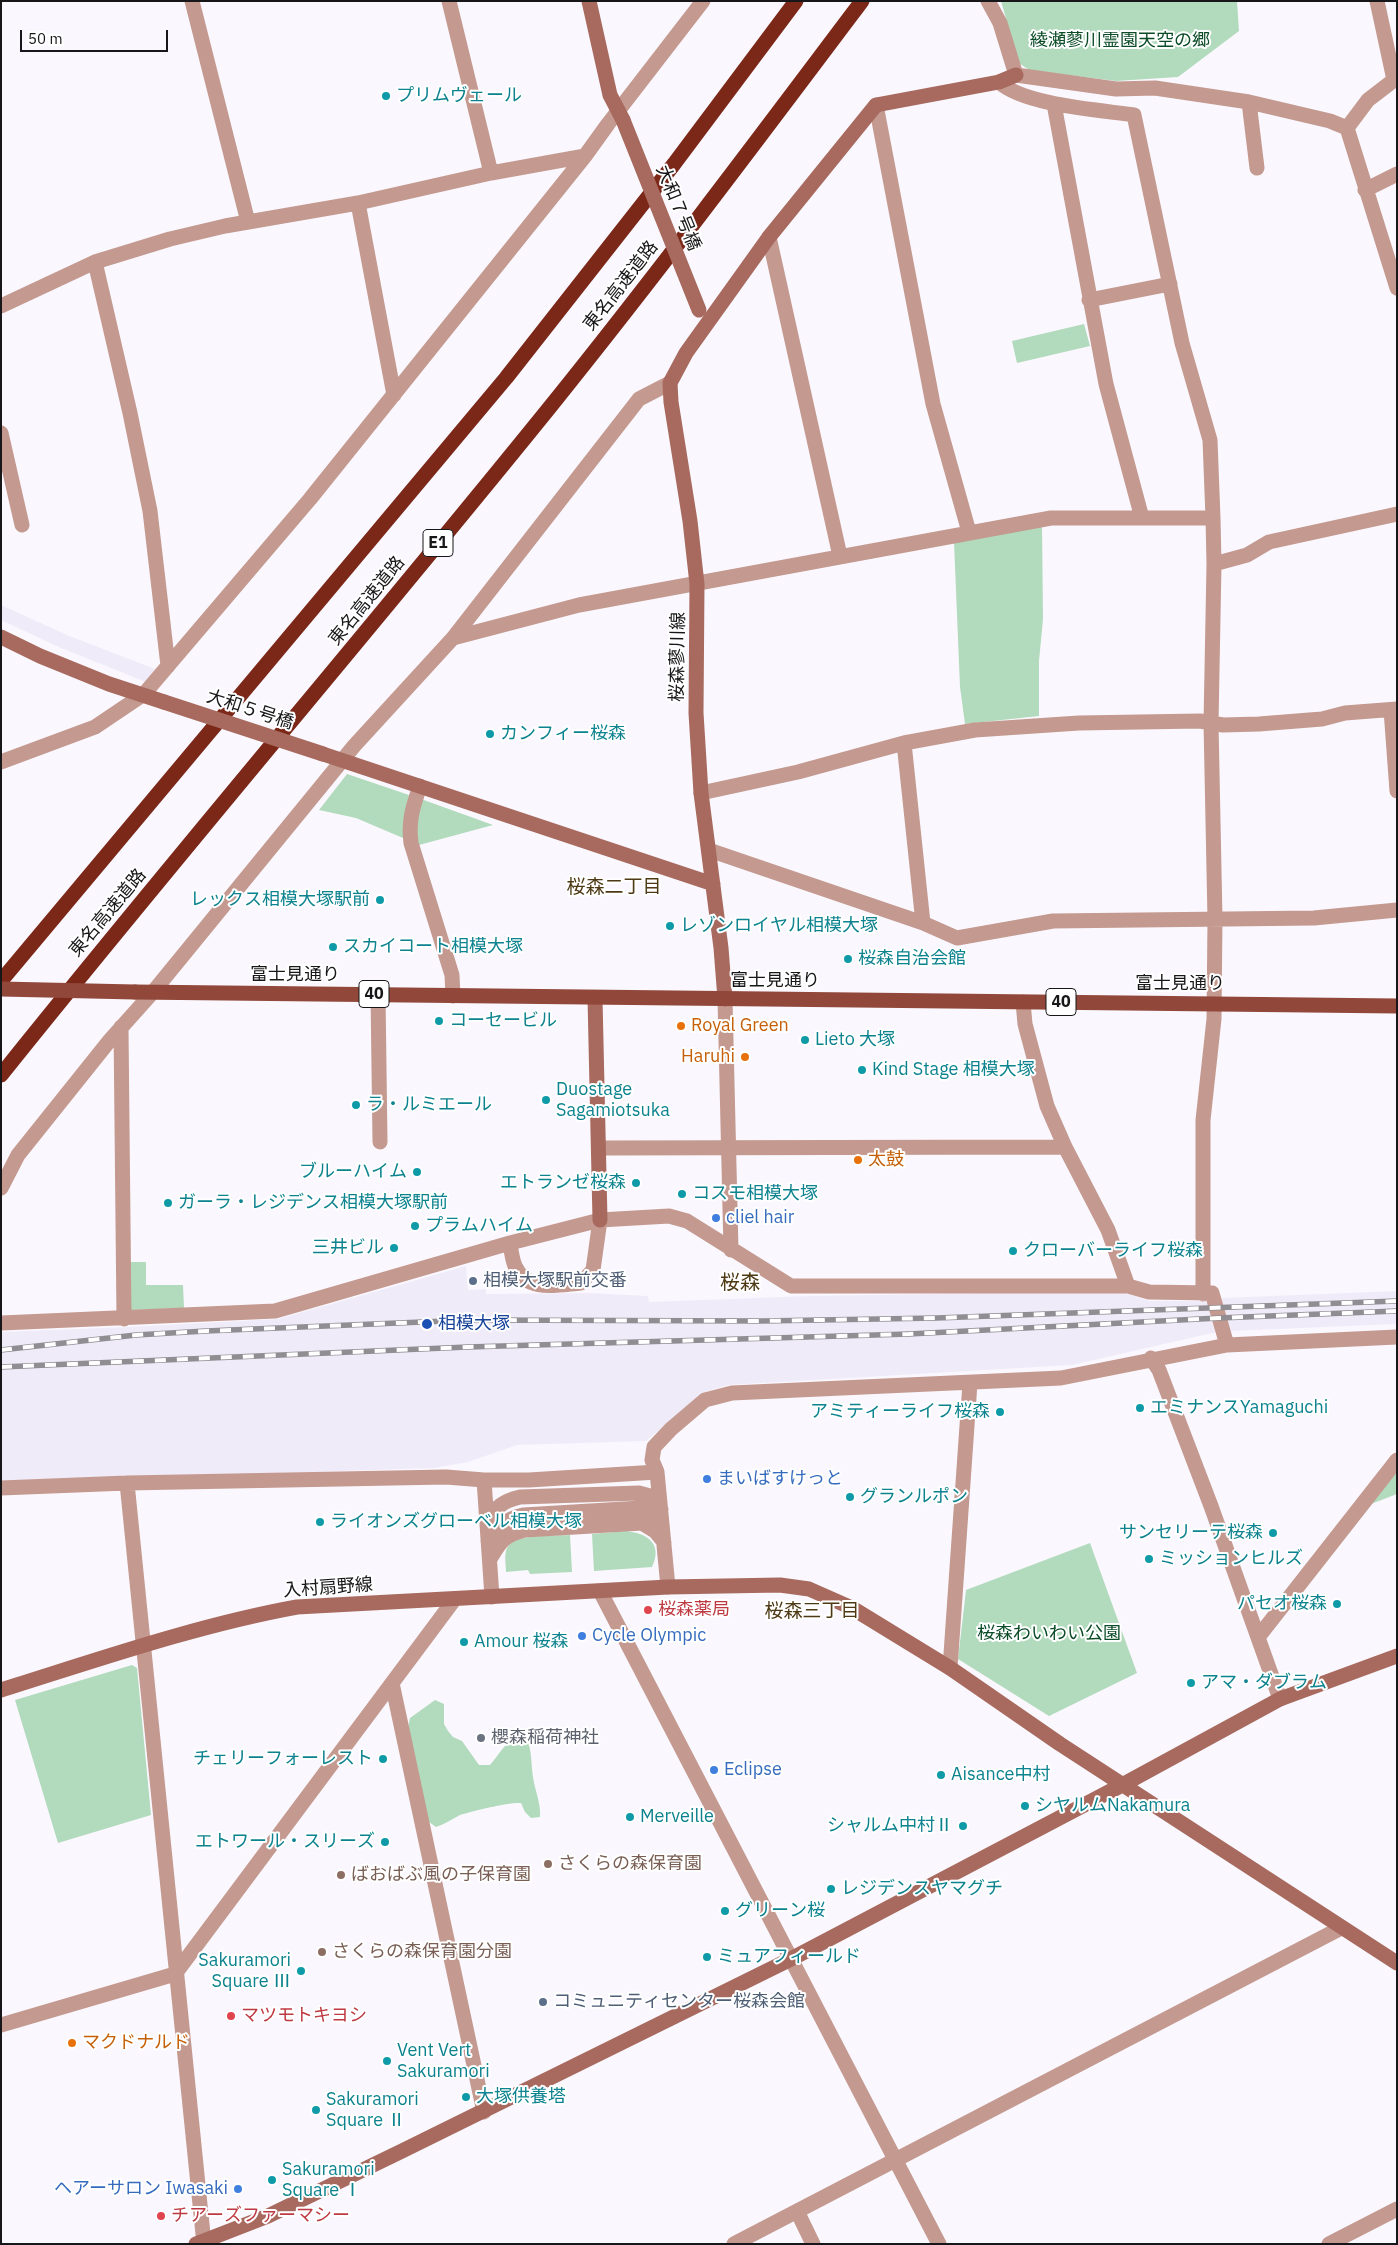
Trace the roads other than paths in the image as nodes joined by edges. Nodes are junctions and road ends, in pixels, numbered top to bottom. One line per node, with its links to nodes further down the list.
1 (192, 1): 22 (street)
2 (449, 1): 18 (street)
3 (588, 1): 14 (street, 大和７号橋)
4 (703, 1): 14 (street)
5 (796, 1): 59 (highway, 東名高速道路)
6 (862, 1): 70 (highway, 東名高速道路 / E1)
7 (988, 1): 9 (street)
8 (1377, 1): 15 (street)
9 (1016, 75): 10 (street); 11 (street)
10 (999, 82): 12 (street); 13 (street)
11 (1249, 102): 15 (street); 17 (street)
12 (1054, 104): 26 (street); 28 (street)
13 (876, 105): 23 (street); 38 (street)
14 (620, 116): 16 (street); 30 (street, 大和７号橋, bridge)
15 (1347, 128): 20 (street)
16 (585, 156): 18 (street); 32 (street)
17 (1257, 168)
18 (491, 173): 21 (street)
19 (1397, 174): 20 (street)
20 (1365, 190): 25 (street)
21 (358, 203): 22 (street); 32 (street)
22 (248, 222): 24 (street)
23 (769, 237): 30 (street); 39 (street)
24 (95, 262): 29 (street); 44 (street)
25 (1394, 269): 27 (street)
26 (1170, 284): 28 (street); 36 (street)
27 (1397, 288)
28 (1089, 300): 35 (street)
29 (1, 306)
30 (705, 326): 31 (street)
31 (670, 383): 41 (street, 桜森蓼川線); 43 (street)
32 (394, 395): 44 (street)
33 (1, 433): 37 (street)
34 (1397, 514): 40 (street)
35 (1142, 518): 36 (street); 38 (street)
36 (1213, 518): 40 (street)
37 (22, 525)
38 (969, 532): 39 (street)
39 (840, 556): 41 (street)
40 (1214, 564): 47 (street)
41 (697, 584): 43 (street); 53 (street, 桜森蓼川線)
42 (1, 636): 45 (street, 大和５号橋)
43 (453, 638): 49 (street)
44 (168, 666): 45 (street)
45 (144, 694): 49 (street, 大和５号橋, bridge); 50 (street)
46 (1394, 709): 47 (street); 52 (street)
47 (1211, 723): 48 (street); 57 (street)
48 (904, 743): 53 (street); 58 (street)
49 (342, 760): 51 (street, 大和５号橋); 61 (street)
50 (1, 762)
51 (420, 786): 55 (street, 大和５号橋); 63 (street)
52 (1397, 791)
53 (701, 793): 54 (street, 桜森蓼川線)
54 (709, 850): 55 (street, 桜森蓼川線); 58 (street)
55 (713, 884): 65 (street, 桜森蓼川線)
56 (1397, 910): 57 (street)
57 (1215, 919): 58 (street); 67 (street)
58 (923, 923)
59 (1, 981)
60 (1, 989): 61 (main road, 40, bridge)
61 (154, 992): 62 (main road, 富士見通り / 40); 69 (street)
62 (378, 994): 63 (main road, 富士見通り / 40); 71 (street)
63 (453, 996): 64 (main road, 富士見通り / 40)
64 (595, 998): 65 (main road, 富士見通り / 40); 73 (street)
65 (725, 999): 66 (main road, 富士見通り / 40); 74 (street)
66 (1023, 1002): 67 (main road, 富士見通り / 40); 72 (street)
67 (1214, 1003): 68 (main road, 富士見通り / 40); 82 (street)
68 (1397, 1006)
69 (121, 1027): 75 (street); 83 (street)
70 (1, 1075)
71 (380, 1142)
72 (1065, 1147): 74 (street); 81 (street)
73 (600, 1148): 74 (street); 78 (street)
74 (727, 1148): 80 (street)
75 (18, 1155): 76 (street); 77 (street)
76 (1, 1171)
77 (1, 1188)
78 (600, 1220): 79 (street); 79 (street); 80 (street)
79 (510, 1243): 83 (street)
80 (731, 1250): 81 (street)
81 (1128, 1286): 82 (street)
82 (1203, 1294): 86 (street)
83 (124, 1319): 84 (street)
84 (1, 1323)
85 (1397, 1337): 86 (street)
86 (1227, 1345): 87 (street)
87 (1151, 1358): 88 (street); 103 (street)
88 (970, 1383): 90 (street); 106 (street)
89 (1397, 1460): 103 (street)
90 (657, 1472): 91 (street); 94 (street)
91 (484, 1480): 92 (street); 95 (street)
92 (128, 1483): 93 (street); 104 (street)
93 (1, 1488)
94 (661, 1517): 95 (street); 96 (street); 97 (street)
95 (487, 1522): 96 (street)
96 (488, 1541): 98 (street)
97 (664, 1542): 98 (street); 99 (street)
98 (490, 1559): 101 (street)
99 (668, 1588): 100 (street, 入村扇野線); 106 (street, 入村扇野線)
100 (600, 1591): 101 (street, 入村扇野線); 112 (street)
101 (492, 1597): 102 (street, 入村扇野線)
102 (454, 1600): 104 (street, 入村扇野線); 107 (street)
103 (1259, 1636): 109 (street)
104 (143, 1646): 108 (street, 入村扇野線); 114 (street)
105 (1397, 1656): 109 (street)
106 (950, 1668): 110 (street, 入村扇野線)
107 (392, 1683): 114 (street); 116 (street)
108 (1, 1690)
109 (1280, 1699): 110 (street)
110 (1124, 1784): 111 (street, 入村扇野線); 112 (street)
111 (1341, 1928): 113 (street, 入村扇野線); 117 (street)
112 (791, 1959): 116 (street); 117 (street)
113 (1397, 1963)
114 (175, 1974): 115 (street); 120 (street)
115 (1, 2025)
116 (484, 2112): 120 (street)
117 (896, 2161): 119 (street); 123 (street)
118 (1397, 2208): 124 (street)
119 (797, 2211): 121 (street); 122 (street)
120 (201, 2243)
121 (734, 2244)
122 (812, 2244)
123 (939, 2244)
124 (1328, 2244)

